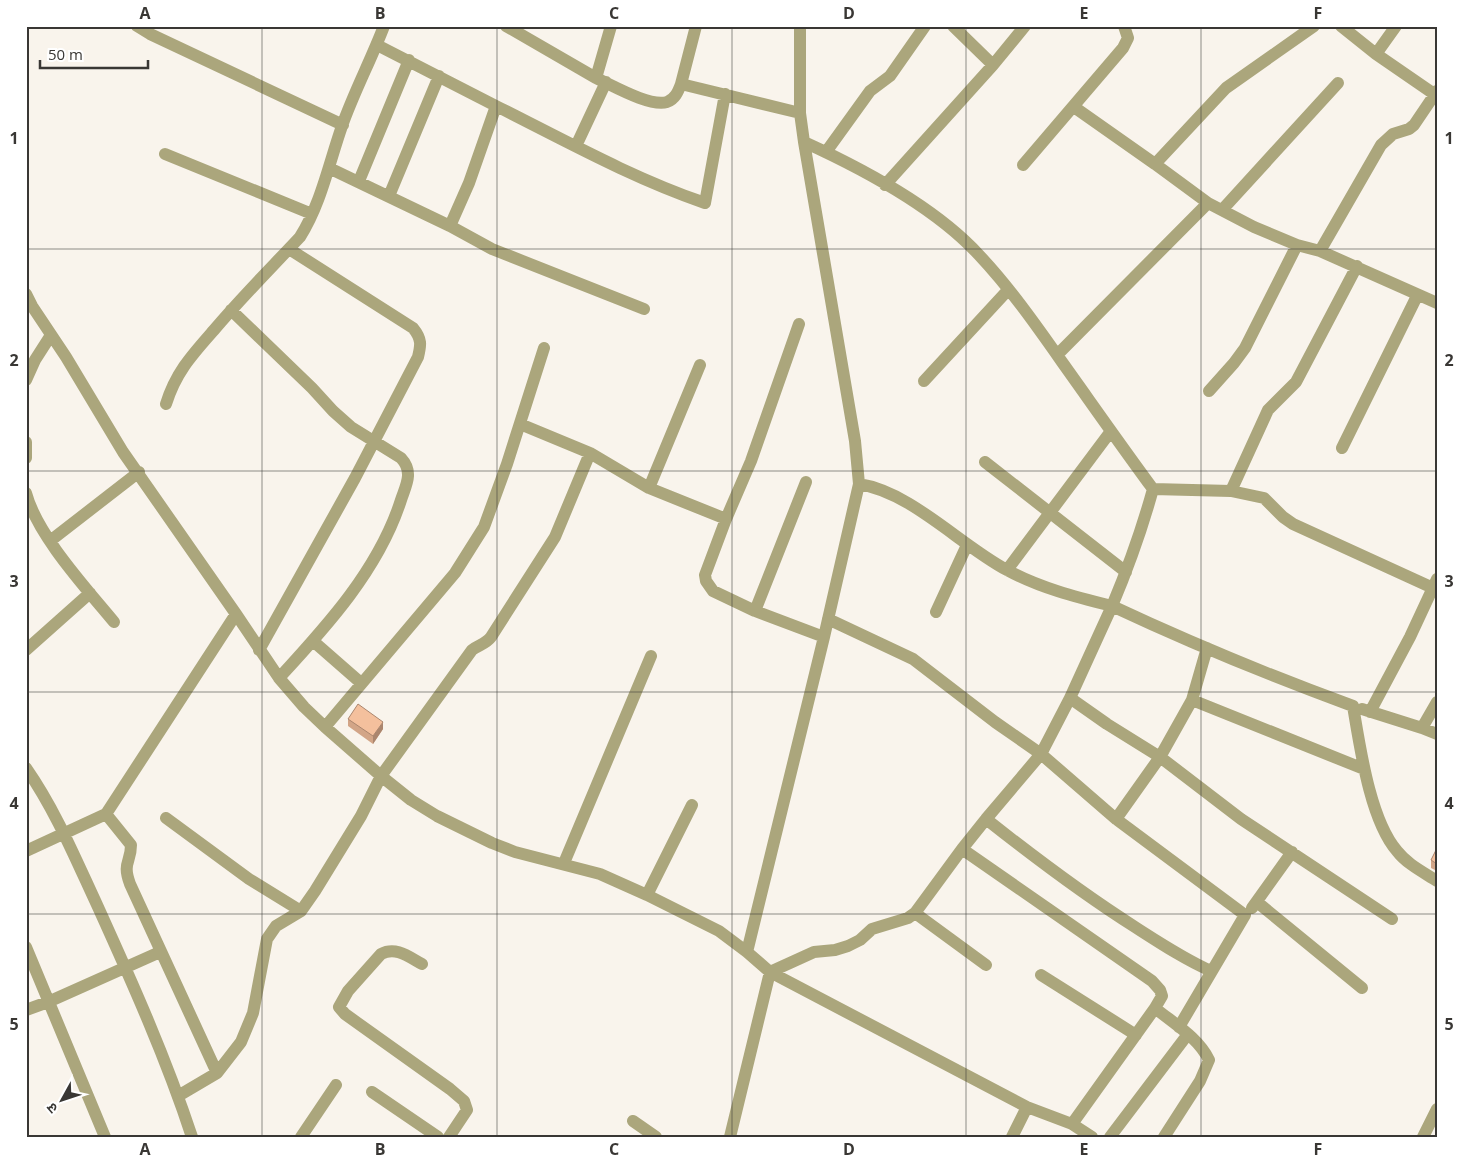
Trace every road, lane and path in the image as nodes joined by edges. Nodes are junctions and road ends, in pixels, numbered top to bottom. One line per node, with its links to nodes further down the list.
1 (137, 26): 27 (street)
2 (384, 26): 14 (street)
3 (506, 26): 19 (street)
4 (612, 26): 19 (street)
5 (696, 26): 21 (street)
6 (800, 26): 26 (street)
7 (925, 26): 30 (street)
8 (953, 26): 17 (street)
9 (1024, 26): 17 (street)
10 (1124, 26): 25 (street)
11 (1314, 26): 32 (street)
12 (1342, 26): 15 (street)
13 (1396, 26): 15 (street)
14 (376, 45): 16 (street); 27 (street)
15 (1376, 54): 23 (street)
16 (409, 60): 18 (street); 35 (street)
17 (993, 65): 36 (street)
18 (439, 76): 24 (street); 37 (street)
19 (601, 80): 21 (street); 29 (street)
20 (1338, 83): 39 (street)
21 (681, 84): 22 (street)
22 (725, 94): 26 (street); 29 (street)
23 (1436, 94): 44 (street)
24 (496, 106): 29 (street); 41 (street)
25 (1074, 107): 32 (street); 33 (street)
26 (800, 113): 28 (street)
27 (343, 124): 34 (street)
28 (804, 142): 30 (street); 72 (street)
29 (576, 146)
30 (826, 152): 36 (street)
31 (165, 154): 40 (street)
32 (1155, 164): 38 (street)
33 (1023, 165)
34 (329, 168): 35 (street); 40 (street)
35 (359, 181): 37 (street)
36 (885, 185): 46 (street)
37 (389, 196): 41 (street)
38 (1208, 203): 39 (street); 56 (street)
39 (1222, 210): 42 (street)
40 (312, 214): 43 (street)
41 (450, 226): 51 (street)
42 (1298, 245): 44 (street); 60 (street)
43 (289, 249): 52 (street); 64 (street)
44 (1320, 251): 45 (street)
45 (1356, 266): 48 (street); 75 (street)
46 (1008, 290): 56 (street); 59 (street)
47 (26, 294): 50 (street)
48 (1417, 296): 49 (street); 66 (street)
49 (1437, 303)
50 (29, 309): 54 (street)
51 (644, 309)
52 (231, 310): 61 (street); 64 (street)
53 (799, 324): 78 (street)
54 (51, 335): 58 (street); 70 (street)
55 (544, 348): 62 (street)
56 (1057, 355): 63 (street)
57 (700, 365): 73 (street)
58 (26, 380)
59 (924, 381)
60 (1209, 391)
61 (166, 404)
62 (520, 424): 67 (street); 98 (street)
63 (1111, 431): 74 (street); 77 (street)
64 (374, 440): 92 (street); 95 (street)
65 (26, 442): 68 (street)
66 (1342, 448)
67 (590, 453): 73 (street); 111 (street)
68 (26, 458)
69 (985, 462): 77 (street)
70 (139, 472): 79 (street); 88 (street)
71 (806, 482): 86 (street)
72 (858, 484): 80 (street); 89 (street)
73 (649, 488): 78 (street)
74 (1153, 489): 75 (street); 82 (street)
75 (1231, 491): 83 (street)
76 (26, 494): 79 (street)
77 (1050, 512): 81 (street); 82 (street)
78 (726, 519): 86 (street)
79 (50, 542): 84 (street)
80 (968, 545): 81 (street); 87 (street)
81 (1007, 570): 85 (street)
82 (1126, 572): 85 (street)
83 (1435, 583): 103 (street)
84 (90, 593): 90 (street); 93 (street)
85 (1112, 606): 94 (street); 99 (street)
86 (755, 611): 91 (street)
87 (936, 612)
88 (236, 614): 95 (street); 113 (street)
89 (828, 619): 91 (street); 107 (street)
90 (114, 622)
91 (824, 636): 131 (street)
92 (313, 641): 97 (street); 98 (street)
93 (29, 643)
94 (1207, 648): 100 (street); 102 (street)
95 (259, 650): 97 (street)
96 (651, 656): 121 (street)
97 (279, 678): 104 (street)
98 (362, 683): 104 (street)
99 (1070, 698): 107 (street); 108 (street)
100 (1192, 700): 108 (street); 110 (street)
101 (1437, 702): 105 (street)
102 (1353, 706): 103 (street); 110 (street)
103 (1370, 712): 105 (street)
104 (325, 727): 111 (street)
105 (1422, 728): 106 (street)
106 (1437, 734)
107 (1041, 754): 115 (street); 116 (street)
108 (1160, 757): 116 (street); 120 (street)
109 (26, 768): 117 (street)
110 (1364, 769): 122 (street)
111 (381, 776): 121 (street); 125 (street)
112 (692, 805): 123 (street)
113 (106, 814): 117 (street); 130 (street)
114 (166, 818): 125 (street)
115 (986, 819): 118 (street); 135 (street)
116 (1116, 819): 127 (street)
117 (64, 834): 119 (street); 134 (street)
118 (962, 849): 126 (street); 140 (street)
119 (26, 851)
120 (1292, 852): 124 (street); 128 (street)
121 (564, 863): 123 (street)
122 (1437, 881)
123 (647, 895): 131 (street)
124 (1257, 902): 127 (street); 138 (street)
125 (301, 910): 144 (street)
126 (915, 913): 133 (street); 136 (street)
127 (1245, 915): 135 (street)
128 (1392, 919)
129 (26, 947): 139 (street)
130 (160, 952): 134 (street); 144 (street)
131 (747, 952): 136 (street)
132 (422, 964): 156 (street)
133 (986, 964)
134 (125, 967): 139 (street); 147 (street)
135 (1211, 971): 142 (street)
136 (770, 972): 148 (street); 158 (street)
137 (1041, 974): 143 (street)
138 (1362, 988)
139 (48, 1002): 141 (street); 152 (street)
140 (1155, 1008): 142 (street); 143 (street)
141 (26, 1010)
142 (1184, 1031): 161 (street); 162 (street)
143 (1136, 1035): 151 (street)
144 (217, 1073): 147 (street)
145 (336, 1085): 154 (street)
146 (372, 1092): 155 (street)
147 (178, 1096): 153 (street)
148 (1028, 1107): 151 (street); 159 (street)
149 (1437, 1109): 163 (street)
150 (633, 1121): 157 (street)
151 (1072, 1124): 160 (street)
152 (105, 1137)
153 (192, 1137)
154 (301, 1137)
155 (438, 1137)
156 (449, 1137)
157 (656, 1137)
158 (730, 1137)
159 (1012, 1137)
160 (1092, 1137)
161 (1110, 1137)
162 (1164, 1137)
163 (1423, 1137)

